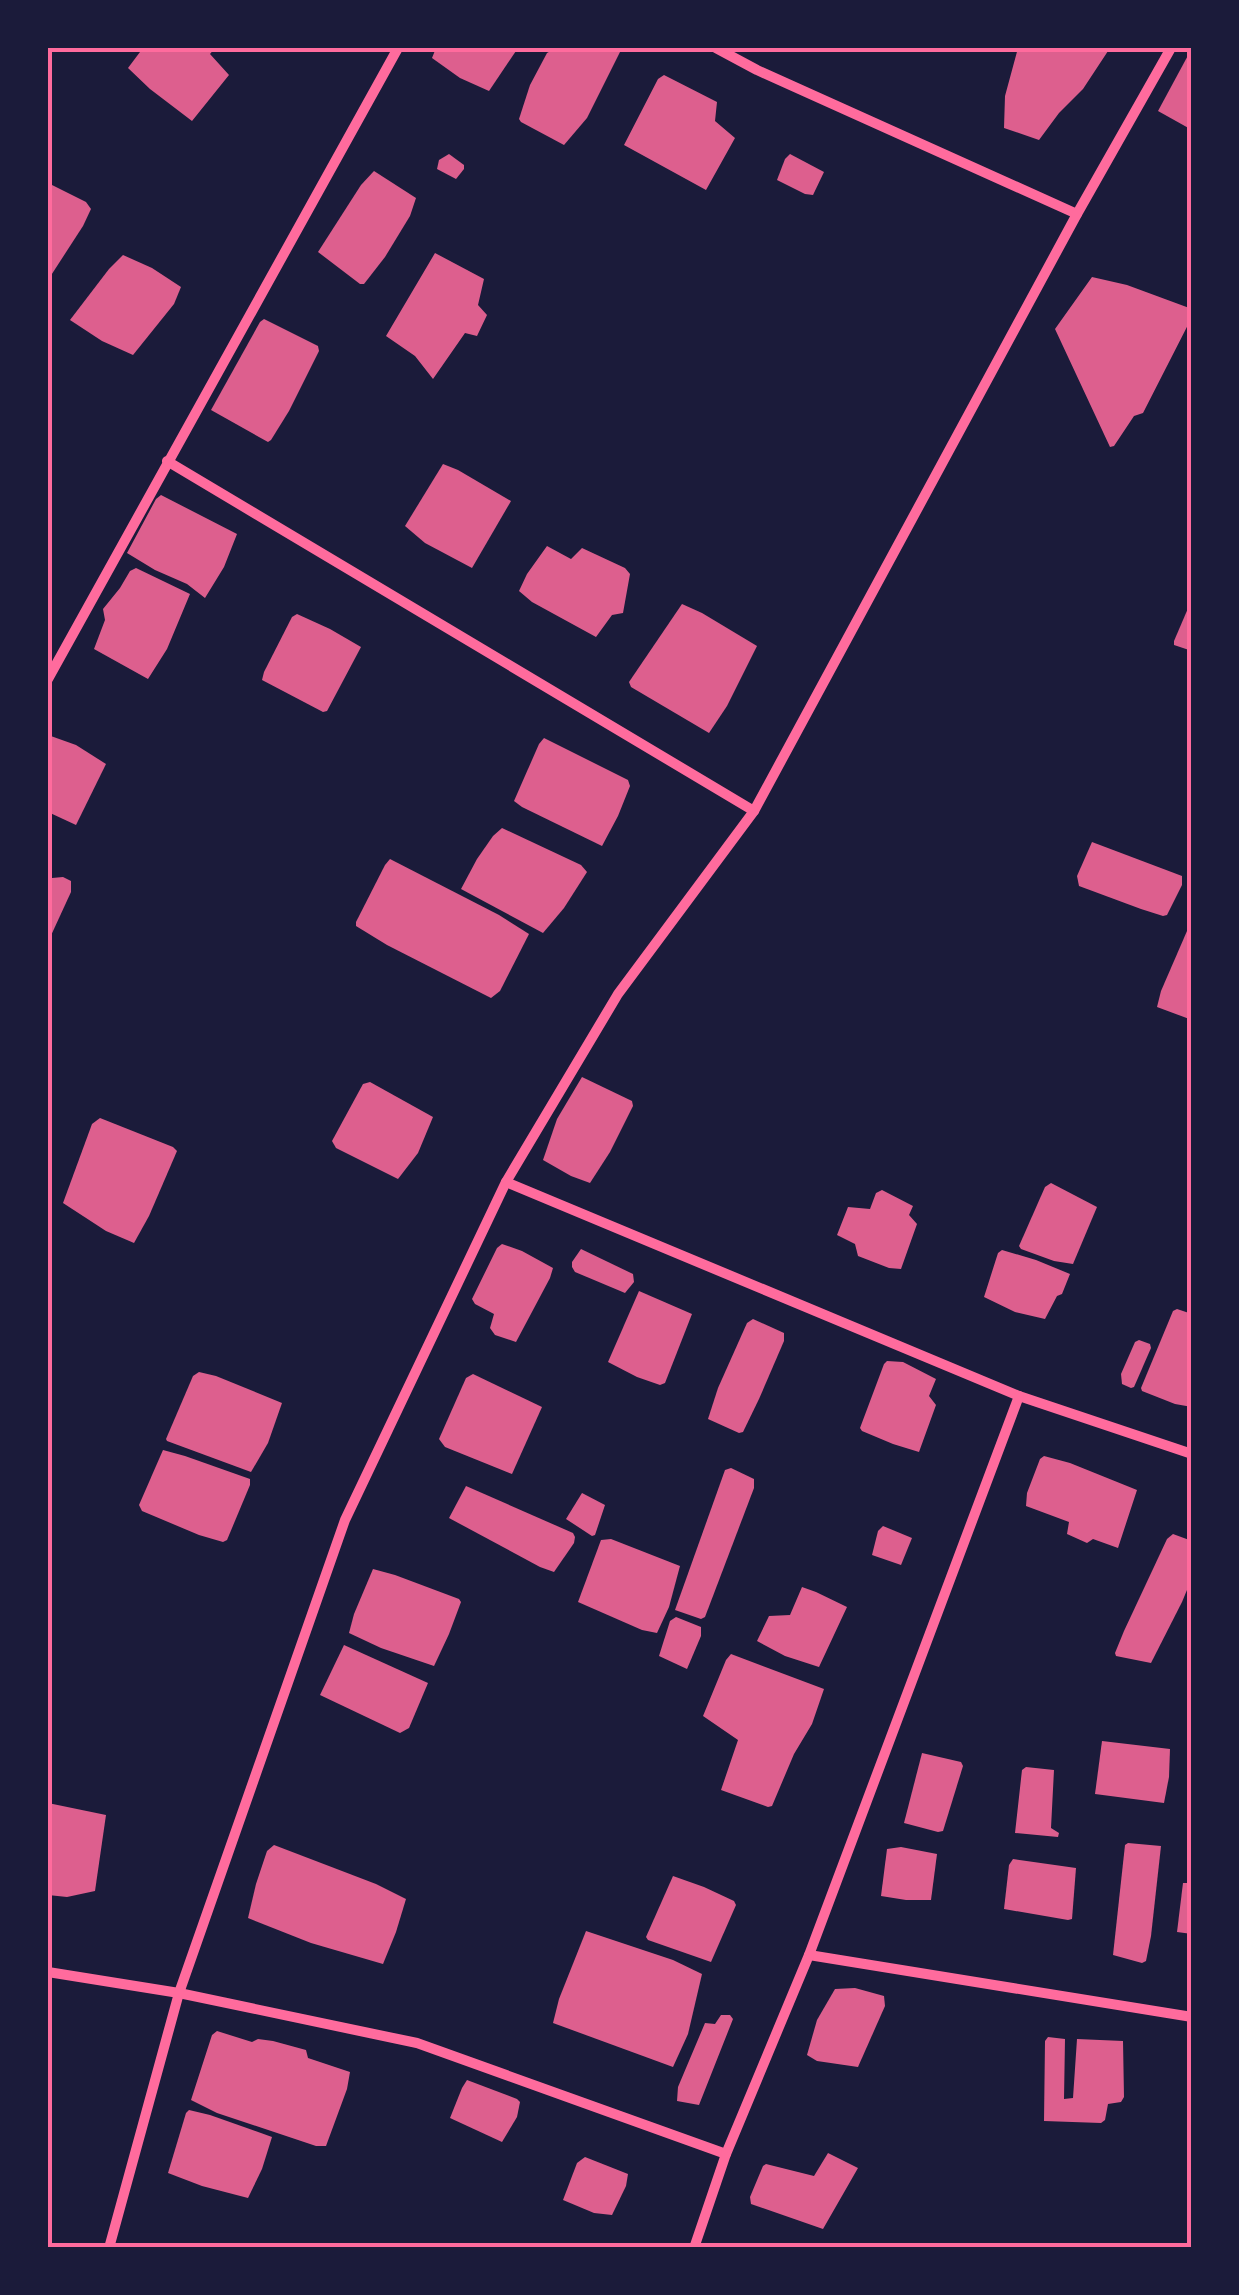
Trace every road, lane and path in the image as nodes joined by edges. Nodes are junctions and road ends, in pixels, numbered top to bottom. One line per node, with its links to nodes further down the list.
1 (398, 48): 5 (street)
2 (716, 48): 4 (street)
3 (1171, 48): 4 (street)
4 (1077, 214): 7 (street)
5 (167, 461): 6 (street); 7 (street)
6 (48, 679)
7 (754, 811): 8 (street)
8 (506, 1182): 9 (street); 13 (street)
9 (1019, 1396): 10 (street); 11 (street)
10 (1192, 1454)
11 (809, 1954): 14 (street); 15 (street)
12 (48, 1972): 13 (street)
13 (179, 1993): 15 (street); 16 (street)
14 (1192, 2017)
15 (726, 2154): 17 (street)
16 (108, 2248)
17 (694, 2248)

